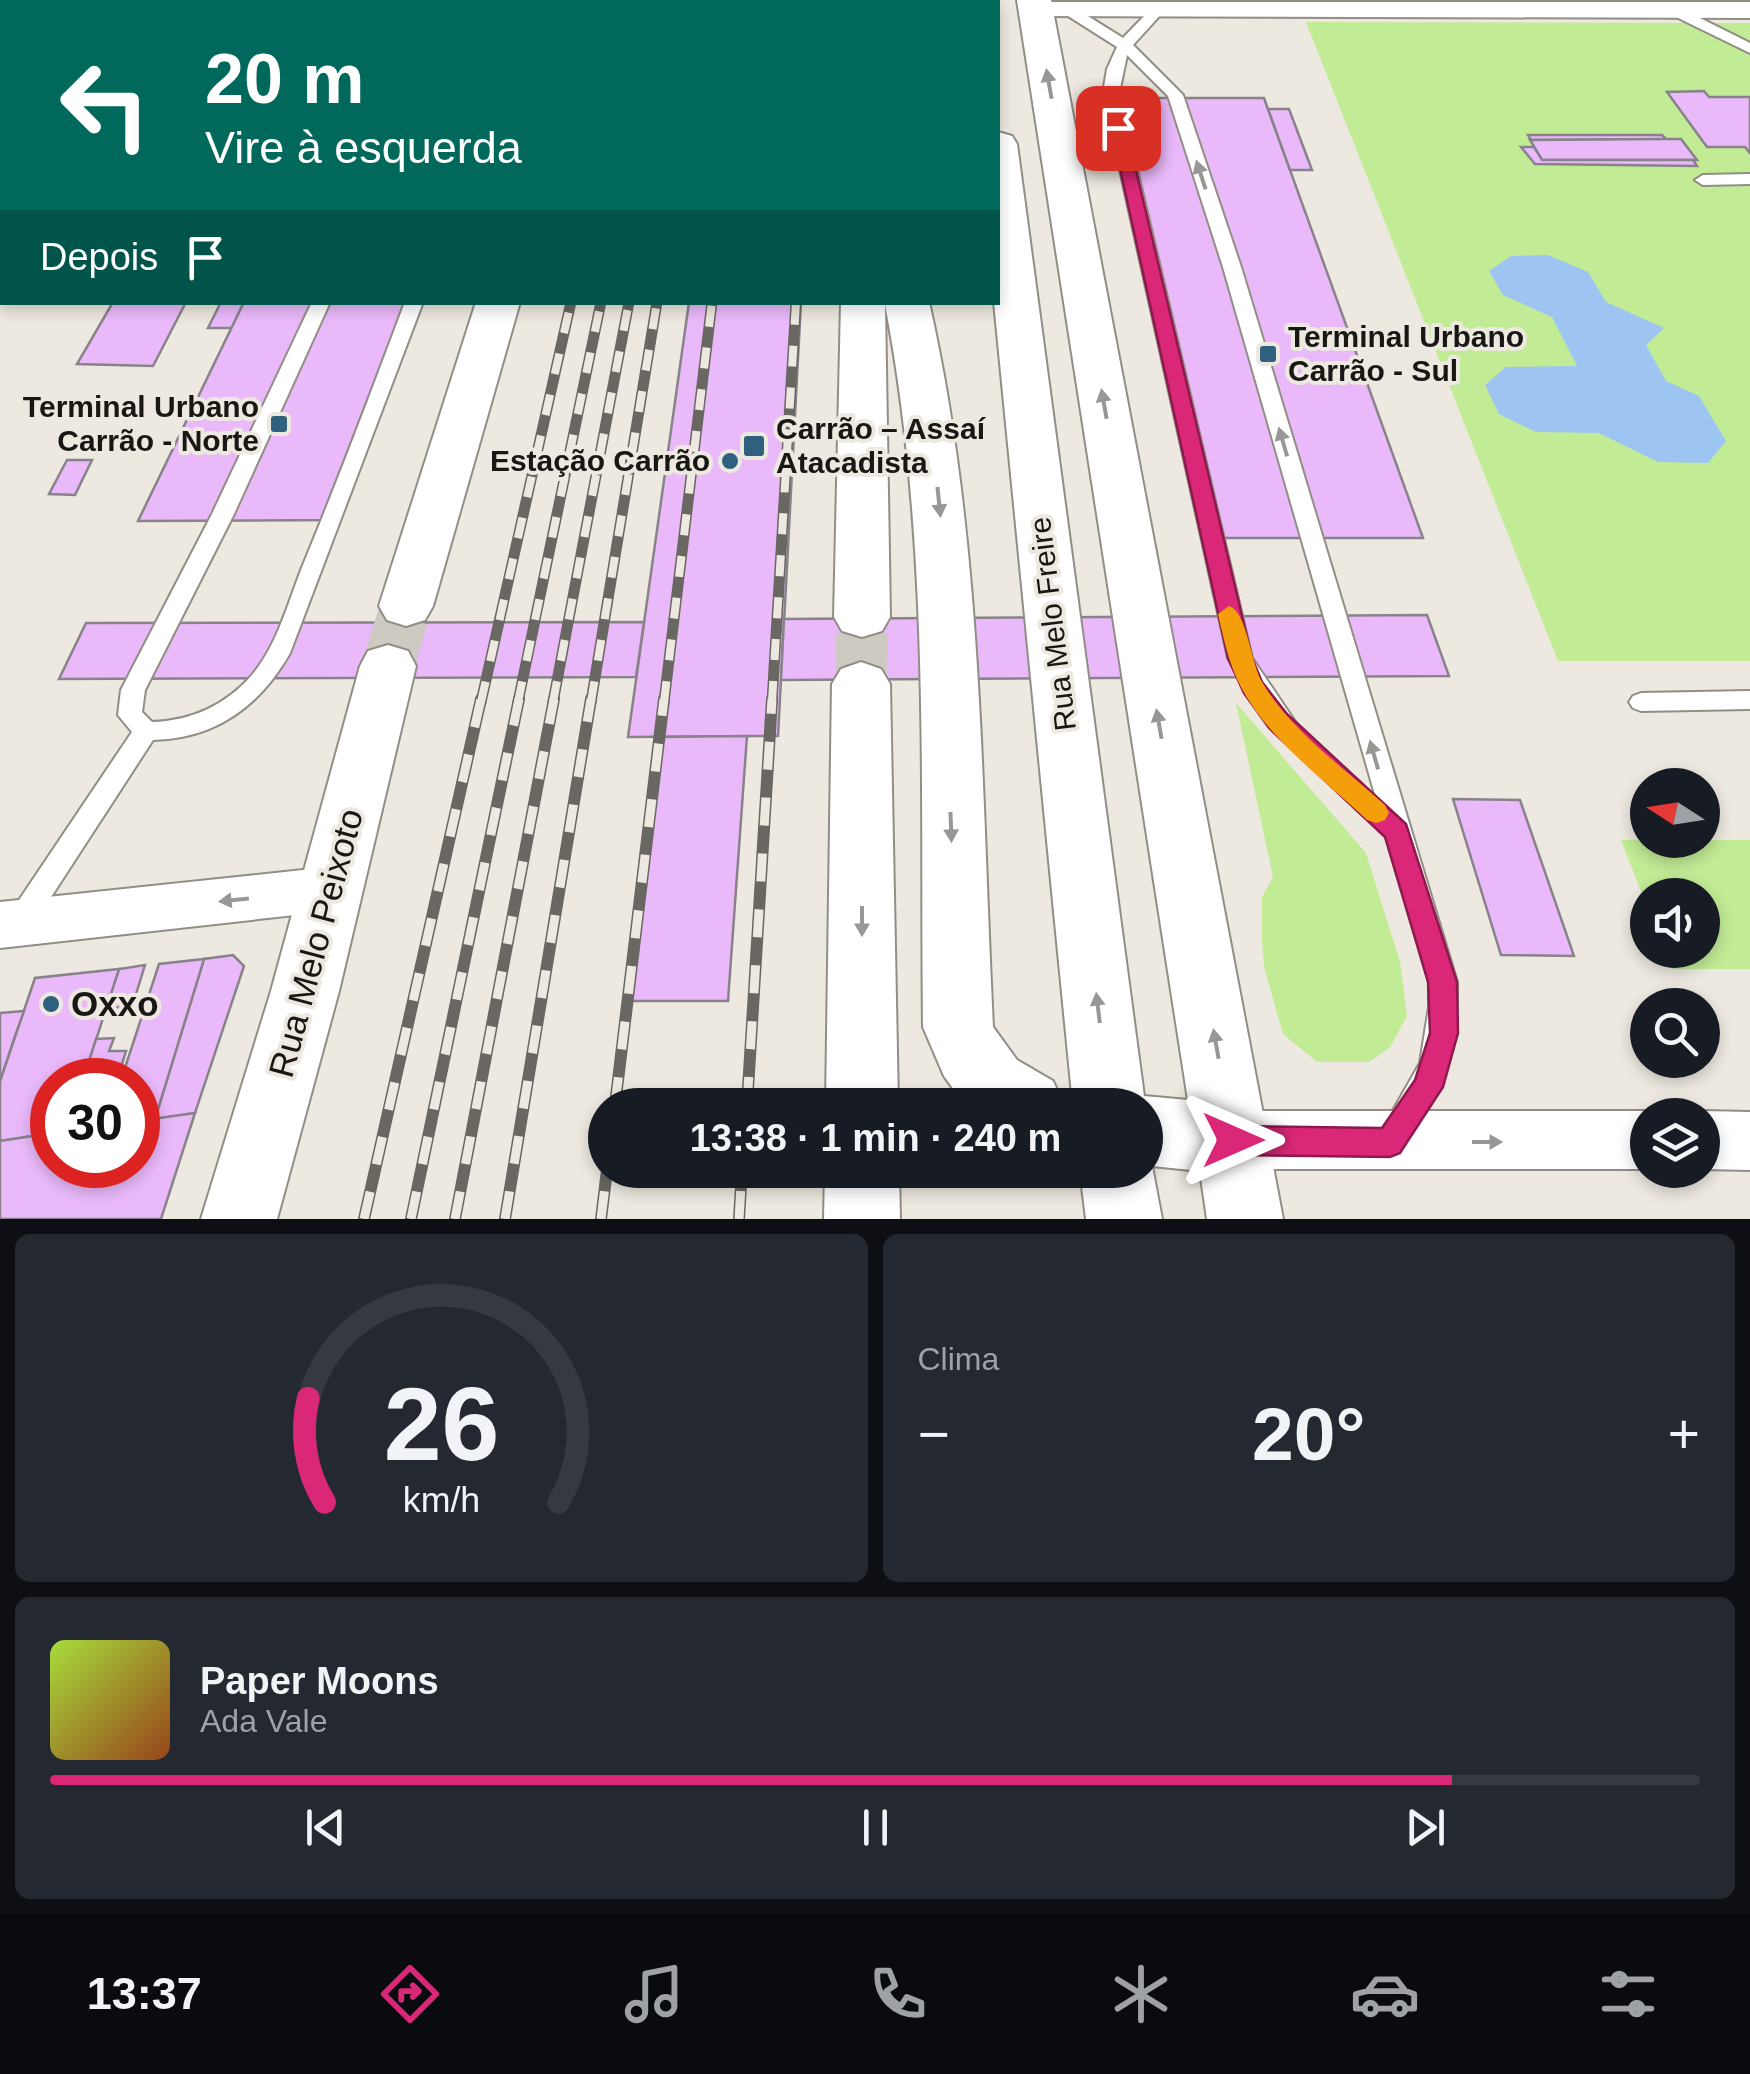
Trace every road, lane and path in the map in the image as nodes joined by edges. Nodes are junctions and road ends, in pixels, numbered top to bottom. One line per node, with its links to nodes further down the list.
1 (1585, 5): 3 (street); 5 (street)
2 (1047, 7): 5 (street); 6 (lane); 30 (main road, one-way to 2)
3 (1673, 10): 4 (street); 7 (lane)
4 (1750, 10)
5 (1157, 11): 6 (lane)
6 (1124, 47): 23 (lane, one-way to 6); 23 (lane)
7 (1750, 49)
8 (1000, 161): 28 (main road, Rua Melo Freire, one-way to 8)
9 (1750, 179): 10 (lane)
10 (1703, 180)
11 (320, 305): 22 (lane)
12 (413, 305): 22 (lane)
13 (497, 305): 16 (main road)
14 (863, 305): 17 (main road)
15 (908, 305): 27 (main road, one-way to 27)
16 (406, 606)
17 (862, 617)
18 (388, 666): 24 (main road, Rua Melo Peixoto)
19 (860, 684): 26 (main road, one-way to 26)
20 (1750, 700): 21 (lane)
21 (1641, 702)
22 (146, 731): 25 (lane)
23 (1397, 832): 34 (lane)
24 (331, 889): 25 (street, one-way to 25); 37 (main road, Rua Melo Peixoto)
25 (10, 924)
26 (862, 1088)
27 (997, 1088)
28 (1107, 1088)
29 (1163, 1132): 30 (main road)
30 (1233, 1140): 34 (street); 40 (main road)
31 (1630, 1140): 34 (street, one-way to 31)
32 (1720, 1140): 33 (street)
33 (1750, 1140)
34 (1390, 1142)
35 (862, 1188): 38 (main road)
36 (1120, 1188): 39 (main road)
37 (240, 1219)
38 (862, 1219)
39 (1124, 1219)
40 (1245, 1219)

